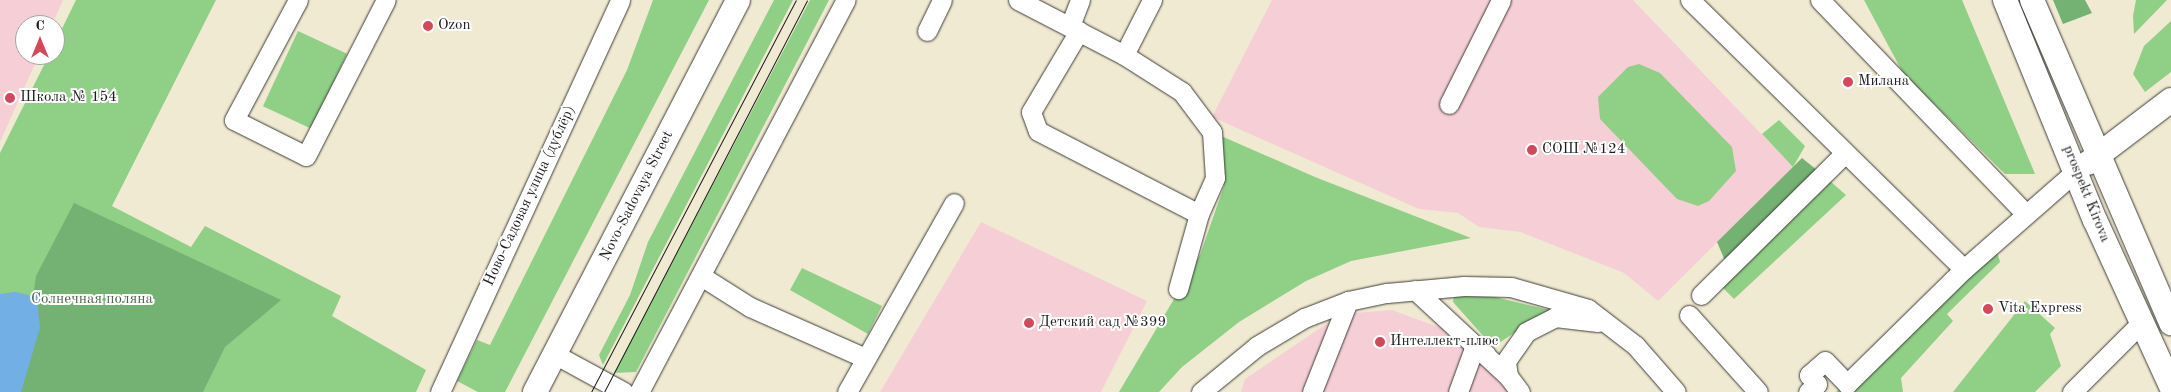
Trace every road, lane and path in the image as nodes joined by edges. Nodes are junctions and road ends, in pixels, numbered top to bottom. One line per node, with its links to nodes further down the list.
1 (298, 0): 2 (street)
2 (386, 0)
3 (620, 0): 41 (street, Ново-Садовая улица (дублёр))
4 (738, 0): 37 (main road, Novo-Sadovaya Street)
5 (846, 0): 27 (street)
6 (942, 0): 16 (street)
7 (1018, 0): 15 (street)
8 (1080, 0): 15 (street)
9 (1152, 0): 17 (street)
10 (1501, 0): 19 (street)
11 (1690, 0): 20 (street)
12 (1820, 0): 24 (street)
13 (2004, 0): 22 (main road, prospekt Kirova)
14 (2032, 0): 21 (main road, prospekt Kirova)
15 (1074, 29): 17 (street); 25 (street)
16 (927, 31)
17 (1124, 55): 25 (street)
18 (2171, 100): 21 (main road)
19 (1449, 104)
20 (1844, 154): 26 (street); 30 (street)
21 (2099, 154): 22 (main road); 34 (main road, prospekt Kirova)
22 (2076, 171): 24 (street); 33 (main road, prospekt Kirova)
23 (954, 203): 38 (street)
24 (2024, 212): 26 (street)
25 (1199, 214): 28 (street)
26 (1964, 268): 52 (street)
27 (701, 276): 38 (street); 44 (street)
28 (1178, 290)
29 (1415, 290): 31 (street); 35 (street); 36 (street)
30 (1701, 296)
31 (1348, 301): 46 (street); 47 (street)
32 (1689, 315): 51 (street)
33 (2142, 322): 40 (main road, prospekt Kirova); 53 (street)
34 (2171, 323)
35 (1612, 324): 39 (street); 50 (street)
36 (1486, 354): 39 (street); 48 (street)
37 (556, 355): 42 (main road, Novo-Sadovaya Street); 43 (street)
38 (865, 358): 45 (street)
39 (1508, 376): 49 (street)
40 (2171, 386)
41 (440, 392)
42 (535, 392)
43 (624, 392)
44 (639, 392)
45 (847, 392)
46 (1202, 392)
47 (1312, 392)
48 (1458, 392)
49 (1520, 392)
50 (1676, 392)
51 (1758, 392)
52 (1808, 392)
53 (2072, 392)

